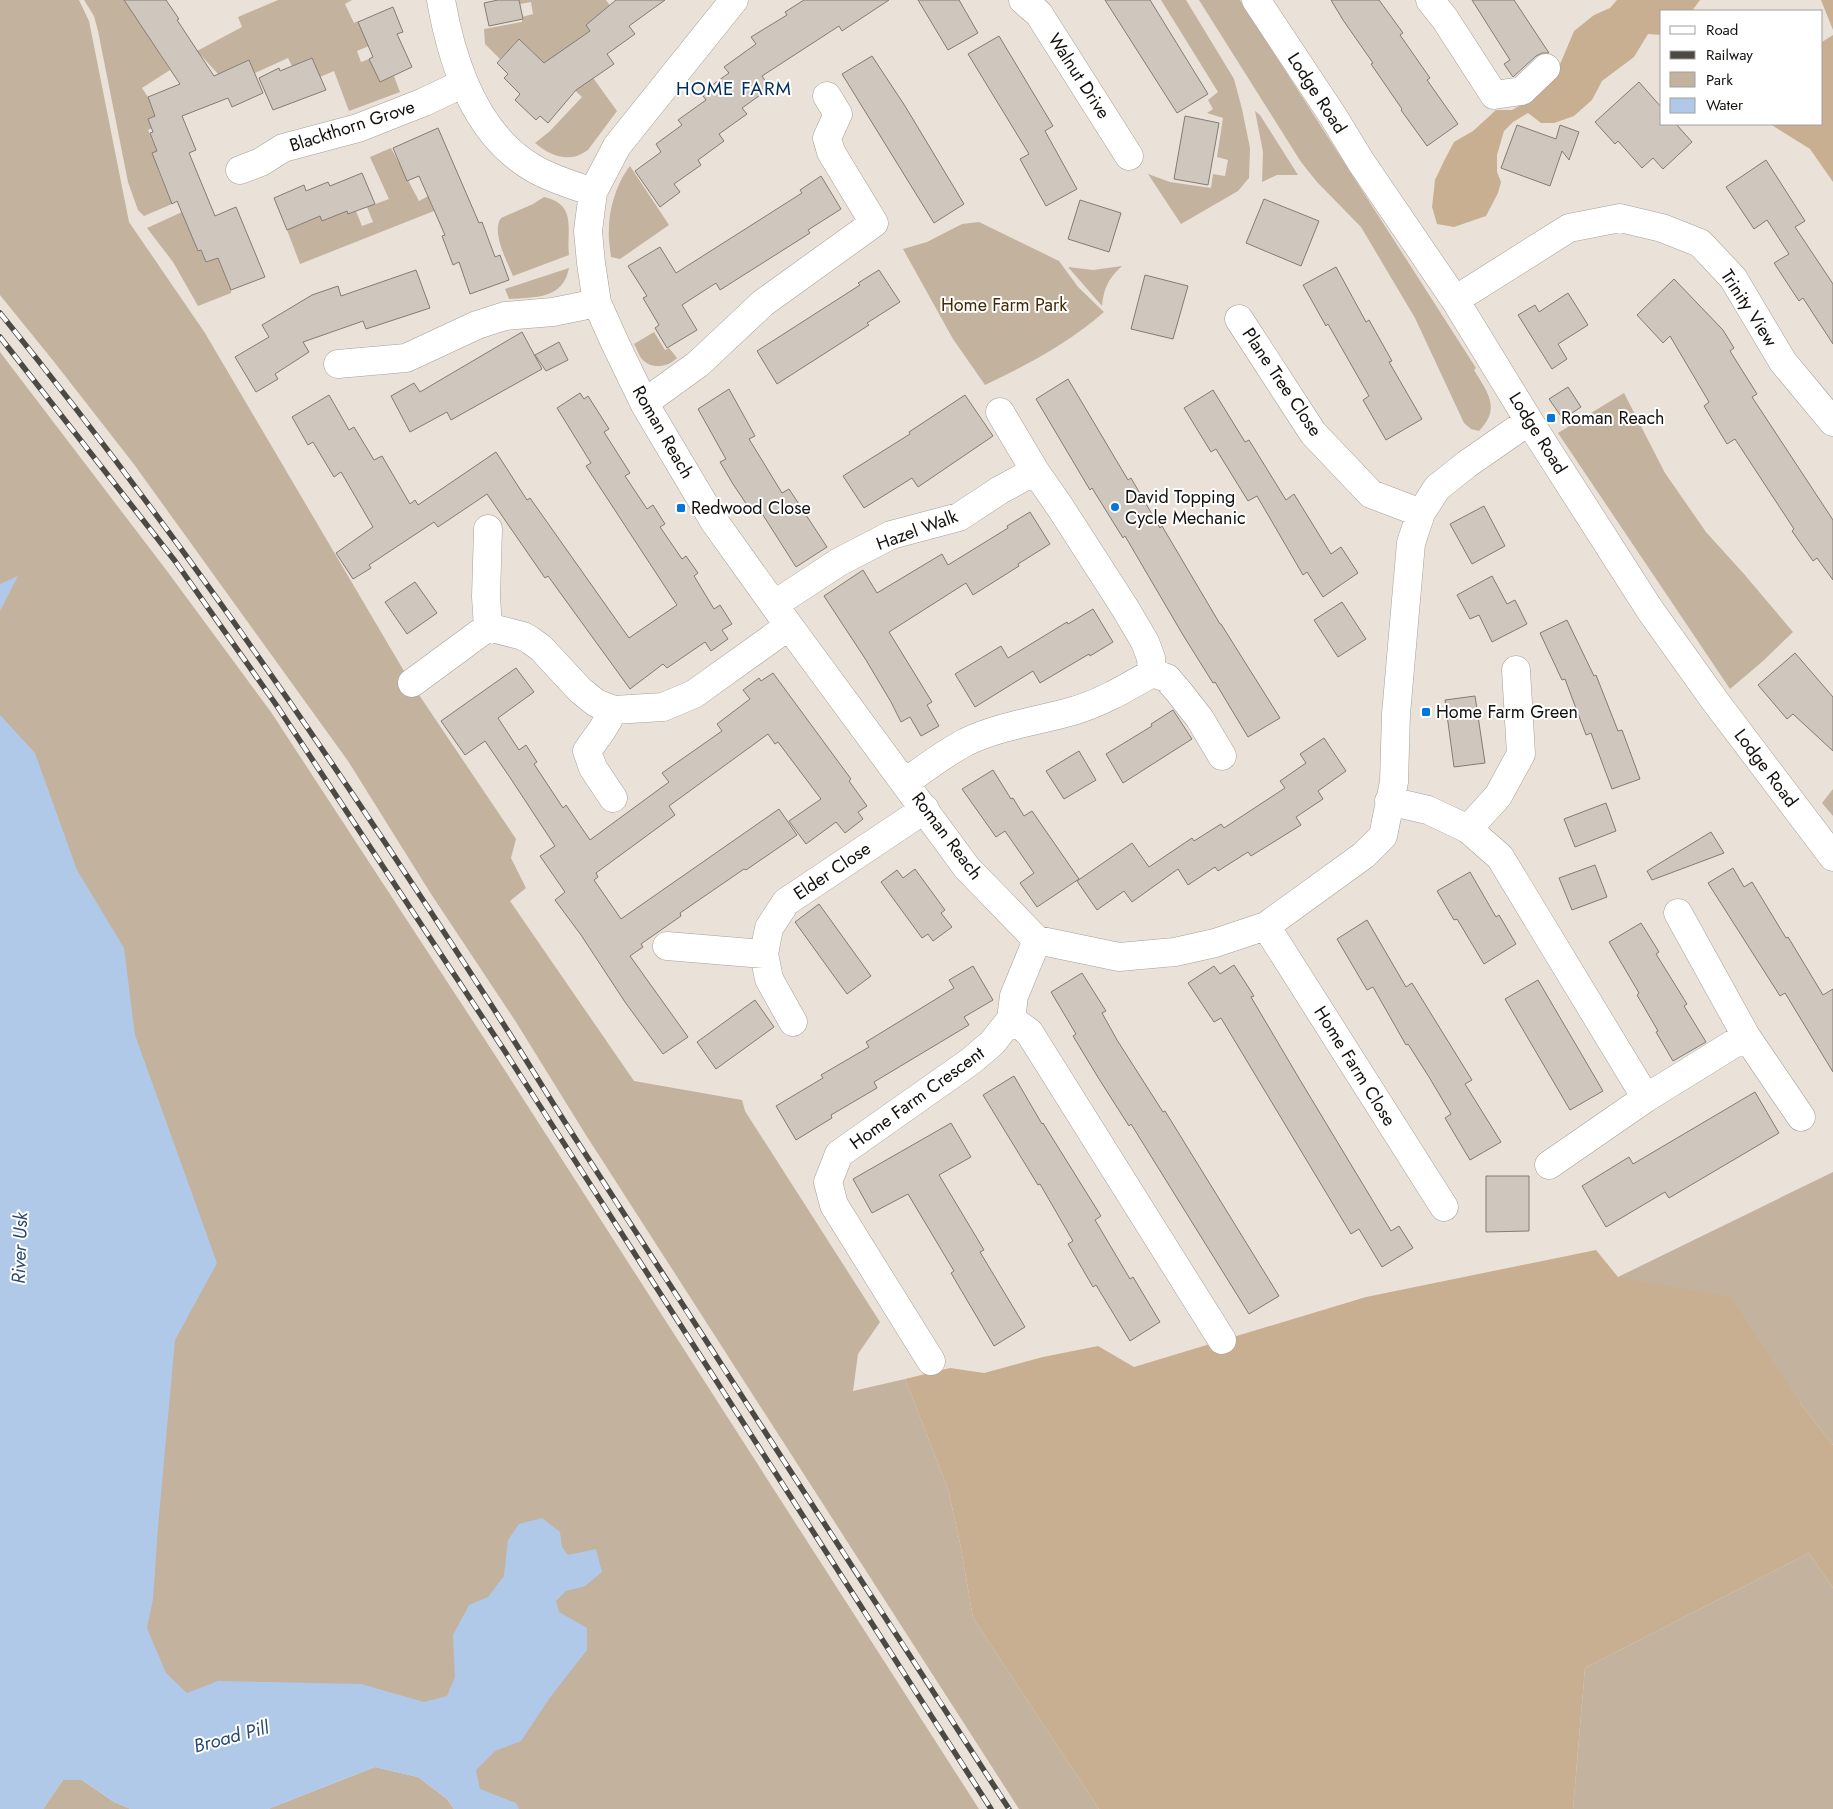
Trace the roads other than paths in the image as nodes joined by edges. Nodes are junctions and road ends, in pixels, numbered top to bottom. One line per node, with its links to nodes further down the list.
1 (441, 0): 7 (street)
2 (734, 0): 11 (street, Roman Reach)
3 (1023, 0): 9 (street, Walnut Drive)
4 (1256, 0): 12 (street, Lodge Road)
5 (1430, 0): 6 (street)
6 (1546, 68)
7 (464, 83): 10 (street, Blackthorn Grove); 11 (street)
8 (827, 96): 16 (street)
9 (1129, 156)
10 (240, 170)
11 (593, 192): 13 (street, Roman Reach)
12 (1455, 300): 18 (street, Lodge Road); 19 (street, Trinity View)
13 (597, 303): 15 (street); 16 (street, Roman Reach)
14 (1239, 319): 21 (street, Plane Tree Close)
15 (338, 364)
16 (644, 403): 23 (street, Roman Reach)
17 (1000, 412): 20 (street)
18 (1529, 421): 21 (street); 36 (street, Lodge Road)
19 (1833, 422)
20 (1035, 472): 23 (street, Hazel Walk); 27 (street)
21 (1421, 513): 33 (street)
22 (488, 529): 25 (street)
23 (775, 604): 24 (street, Roman Reach)
24 (789, 626): 29 (street); 31 (street, Roman Reach)
25 (488, 628): 28 (street); 29 (street)
26 (1516, 670): 35 (street)
27 (1152, 673): 30 (street); 31 (street)
28 (412, 683)
29 (614, 710): 32 (street)
30 (1222, 756)
31 (906, 782): 34 (street, Roman Reach)
32 (614, 798)
33 (1389, 801): 35 (street); 38 (street)
34 (925, 809): 39 (street, Roman Reach); 41 (street, Elder Close)
35 (1468, 829): 45 (street)
36 (1833, 857)
37 (1678, 913): 44 (street)
38 (1266, 926): 39 (street); 48 (street, Home Farm Close)
39 (1037, 940): 42 (street, Home Farm Crescent)
40 (667, 946): 41 (street)
41 (764, 954): 43 (street, Elder Close)
42 (1011, 1019): 49 (street); 50 (street, Home Farm Crescent)
43 (793, 1022)
44 (1746, 1036): 45 (street); 46 (street)
45 (1646, 1098): 47 (street)
46 (1801, 1117)
47 (1549, 1165)
48 (1444, 1206)
49 (1222, 1340)
50 (931, 1361)

